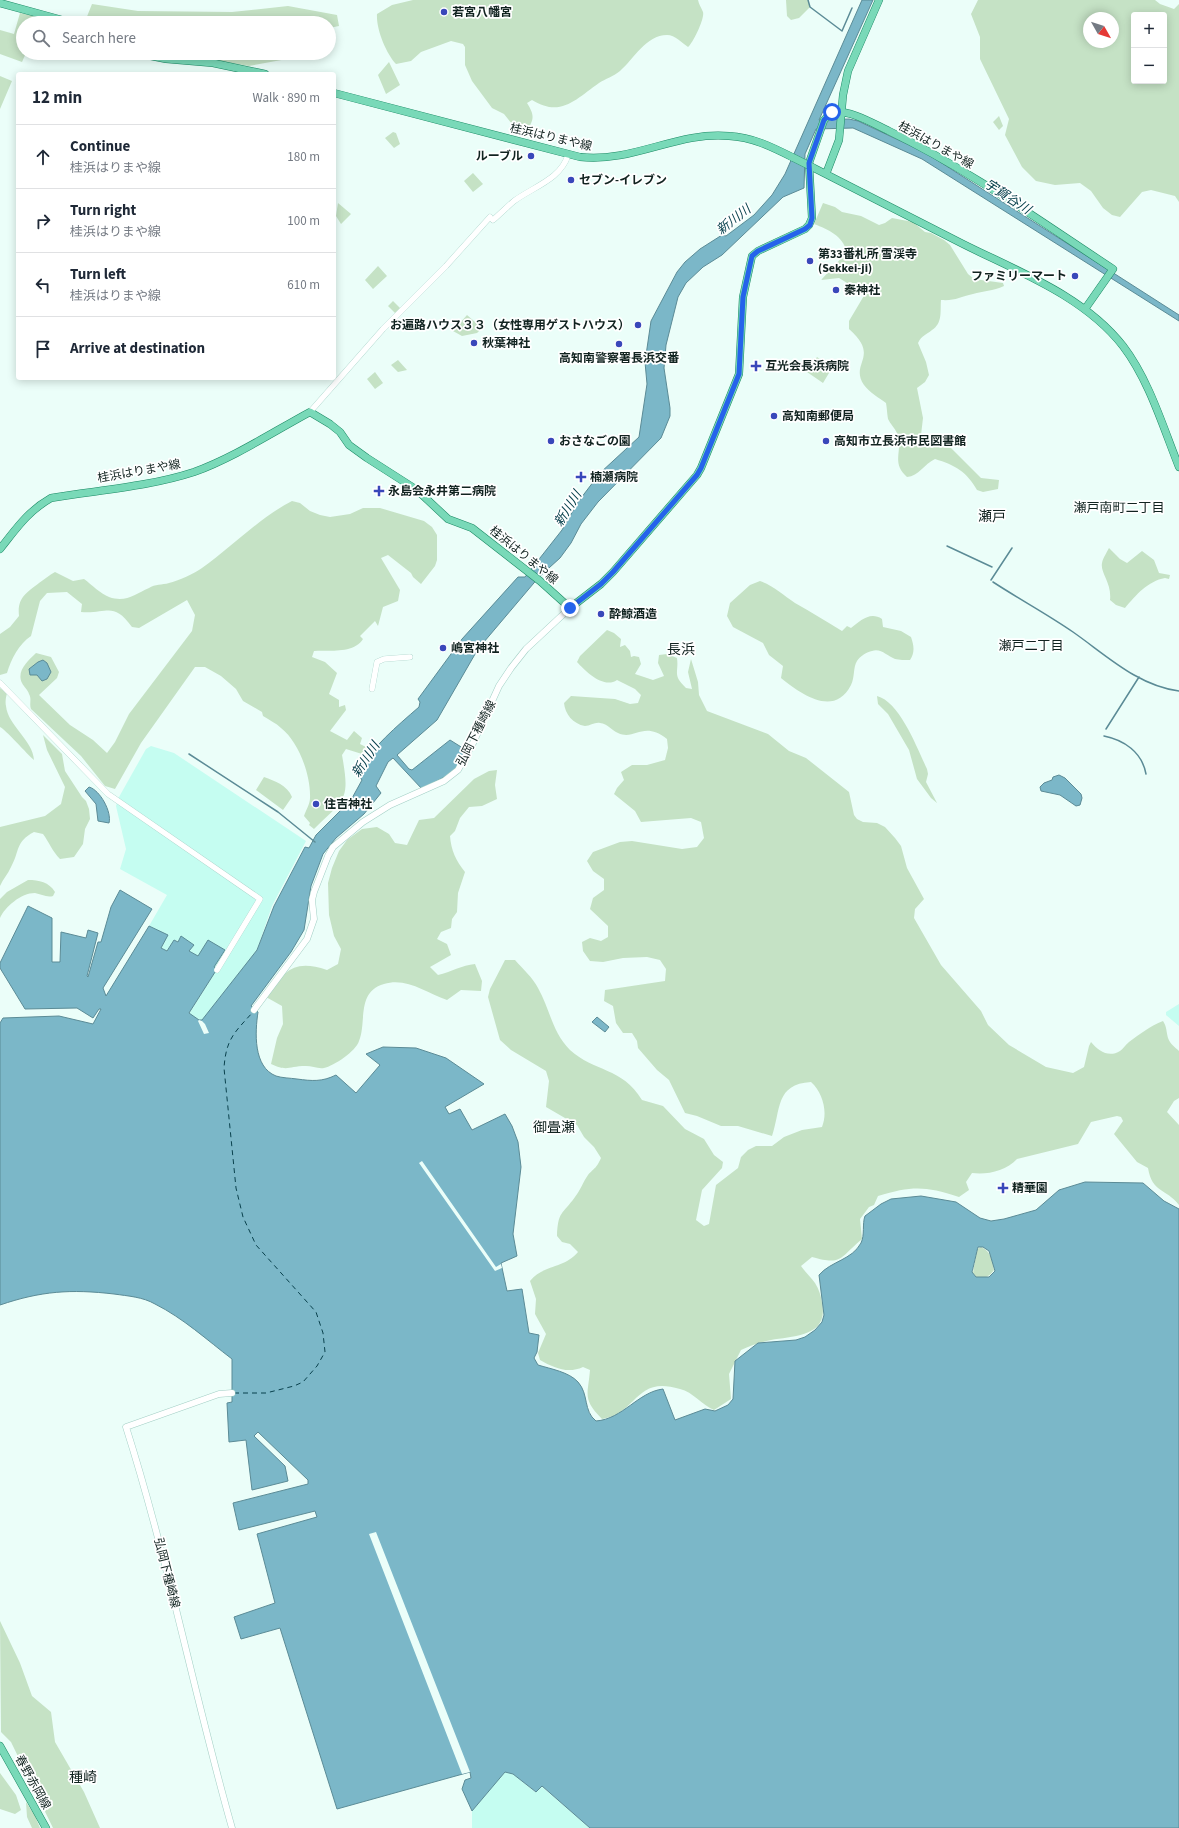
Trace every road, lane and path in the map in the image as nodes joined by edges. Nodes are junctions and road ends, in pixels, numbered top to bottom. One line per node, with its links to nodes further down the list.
1 (879, 0): 7 (main road)
2 (0, 3): 3 (main road)
3 (47, 16)
4 (176, 60): 5 (main road)
5 (256, 72)
6 (336, 94): 8 (main road, 桂浜はりまや線)
7 (842, 116): 9 (main road); 10 (main road, 桂浜はりまや線); 14 (main road)
8 (568, 155): 9 (main road, 桂浜はりまや線, bridge); 11 (street)
9 (826, 174): 10 (main road, 桂浜はりまや線)
10 (1085, 309): 12 (main road, 桂浜はりまや線)
11 (310, 412): 13 (main road, 桂浜はりまや線); 14 (main road, 桂浜はりまや線)
12 (1179, 467)
13 (0, 549)
14 (570, 608): 19 (main road, 弘岡下種崎線)
15 (410, 657): 17 (street)
16 (0, 683): 18 (street)
17 (372, 689)
18 (217, 970)
19 (254, 1010)
20 (232, 1393): 23 (main road, 弘岡下種崎線)
21 (0, 1746): 22 (main road, 春野赤岡線)
22 (46, 1828)
23 (232, 1828)

